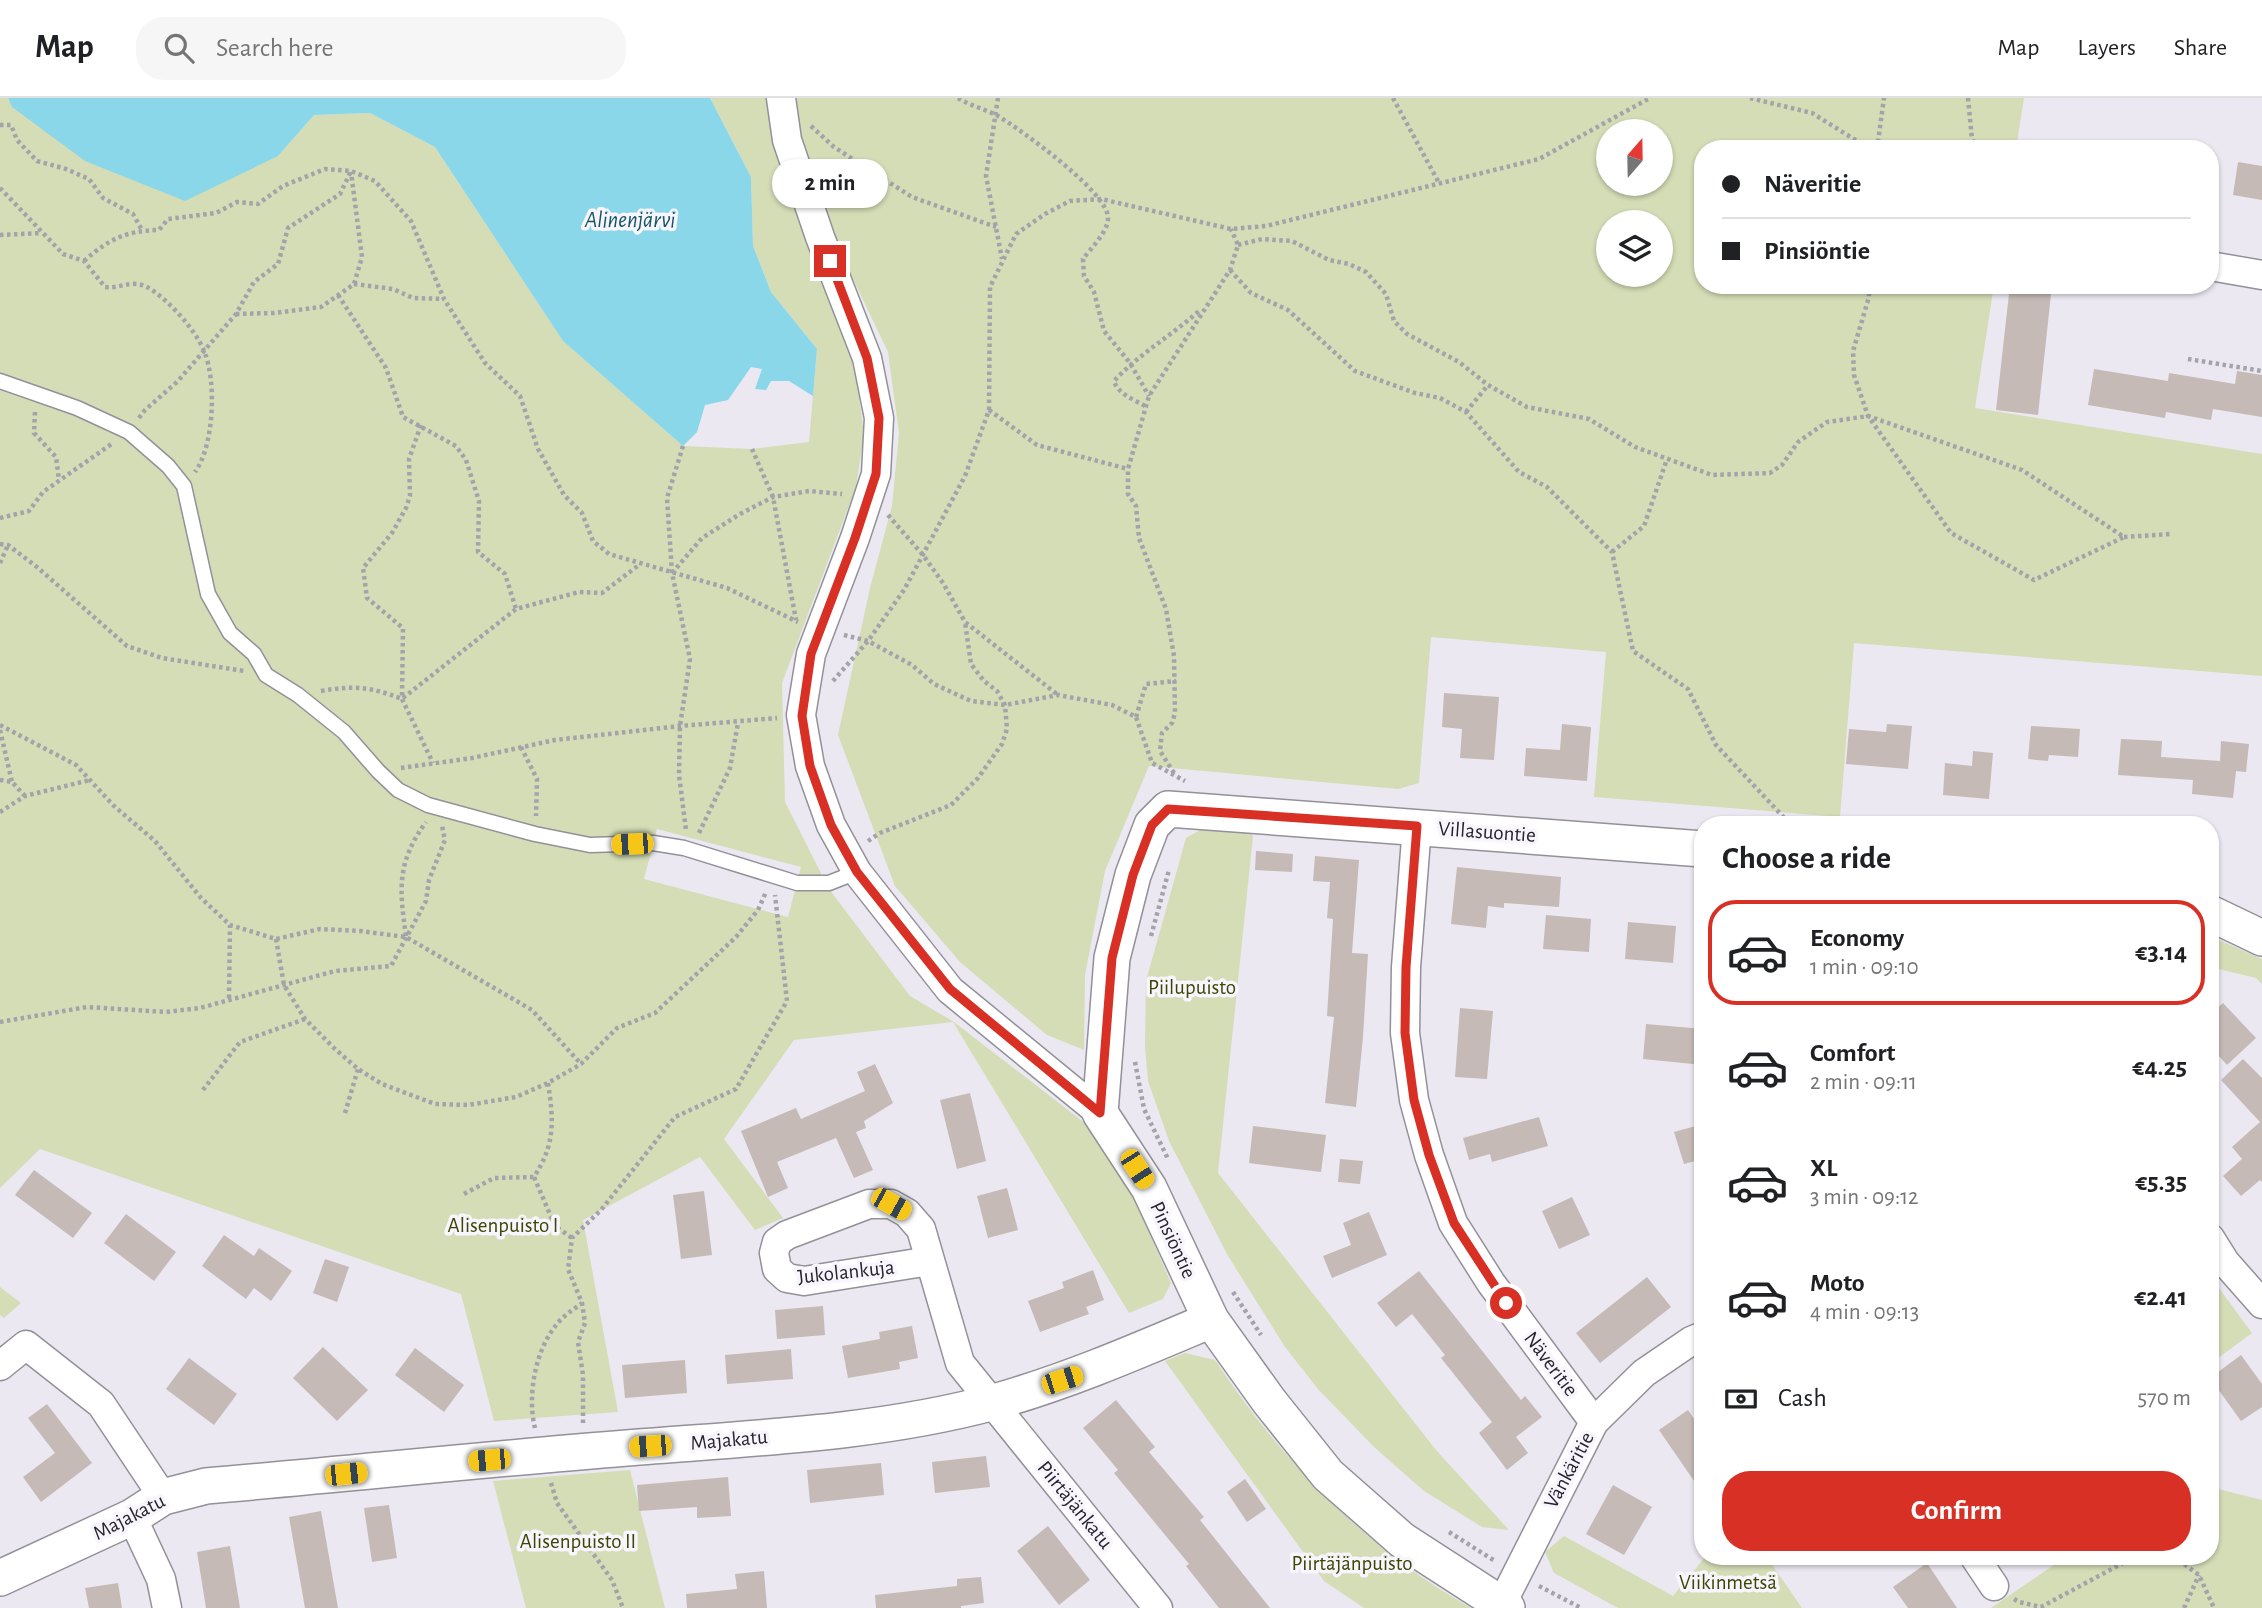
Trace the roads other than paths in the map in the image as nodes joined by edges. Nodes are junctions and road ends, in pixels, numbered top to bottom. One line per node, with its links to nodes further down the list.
1 (781, 99): 7 (street, Pinsiöntie)
2 (2219, 268): 3 (street)
3 (2262, 275)
4 (0, 382): 7 (lane)
5 (1417, 826): 6 (street, Villasuontie); 10 (street, Villasuontie); 18 (street, Näveritie)
6 (1694, 848)
7 (852, 864): 10 (street, Pinsiöntie)
8 (2219, 917): 9 (street)
9 (2262, 938)
10 (1100, 1113): 14 (street, Pinsiöntie)
11 (2219, 1252): 13 (street)
12 (930, 1261): 12 (street, Jukolankuja); 17 (street, Jukolankuja)
13 (2262, 1304)
14 (1211, 1320): 17 (street, Majakatu); 24 (street, Pinsiöntie)
15 (1694, 1340): 18 (street, Vänkäritie)
16 (0, 1366): 19 (street)
17 (992, 1402): 19 (street, Majakatu); 26 (street, Piirtäjänkatu)
18 (1594, 1422): 24 (street, Vänkäritie)
19 (163, 1497): 20 (street, Majakatu)
20 (132, 1517): 22 (street, Majakatu); 25 (street)
21 (1980, 1565): 23 (street)
22 (0, 1577)
23 (1994, 1586)
24 (1504, 1606)
25 (167, 1608)
26 (1158, 1608)

